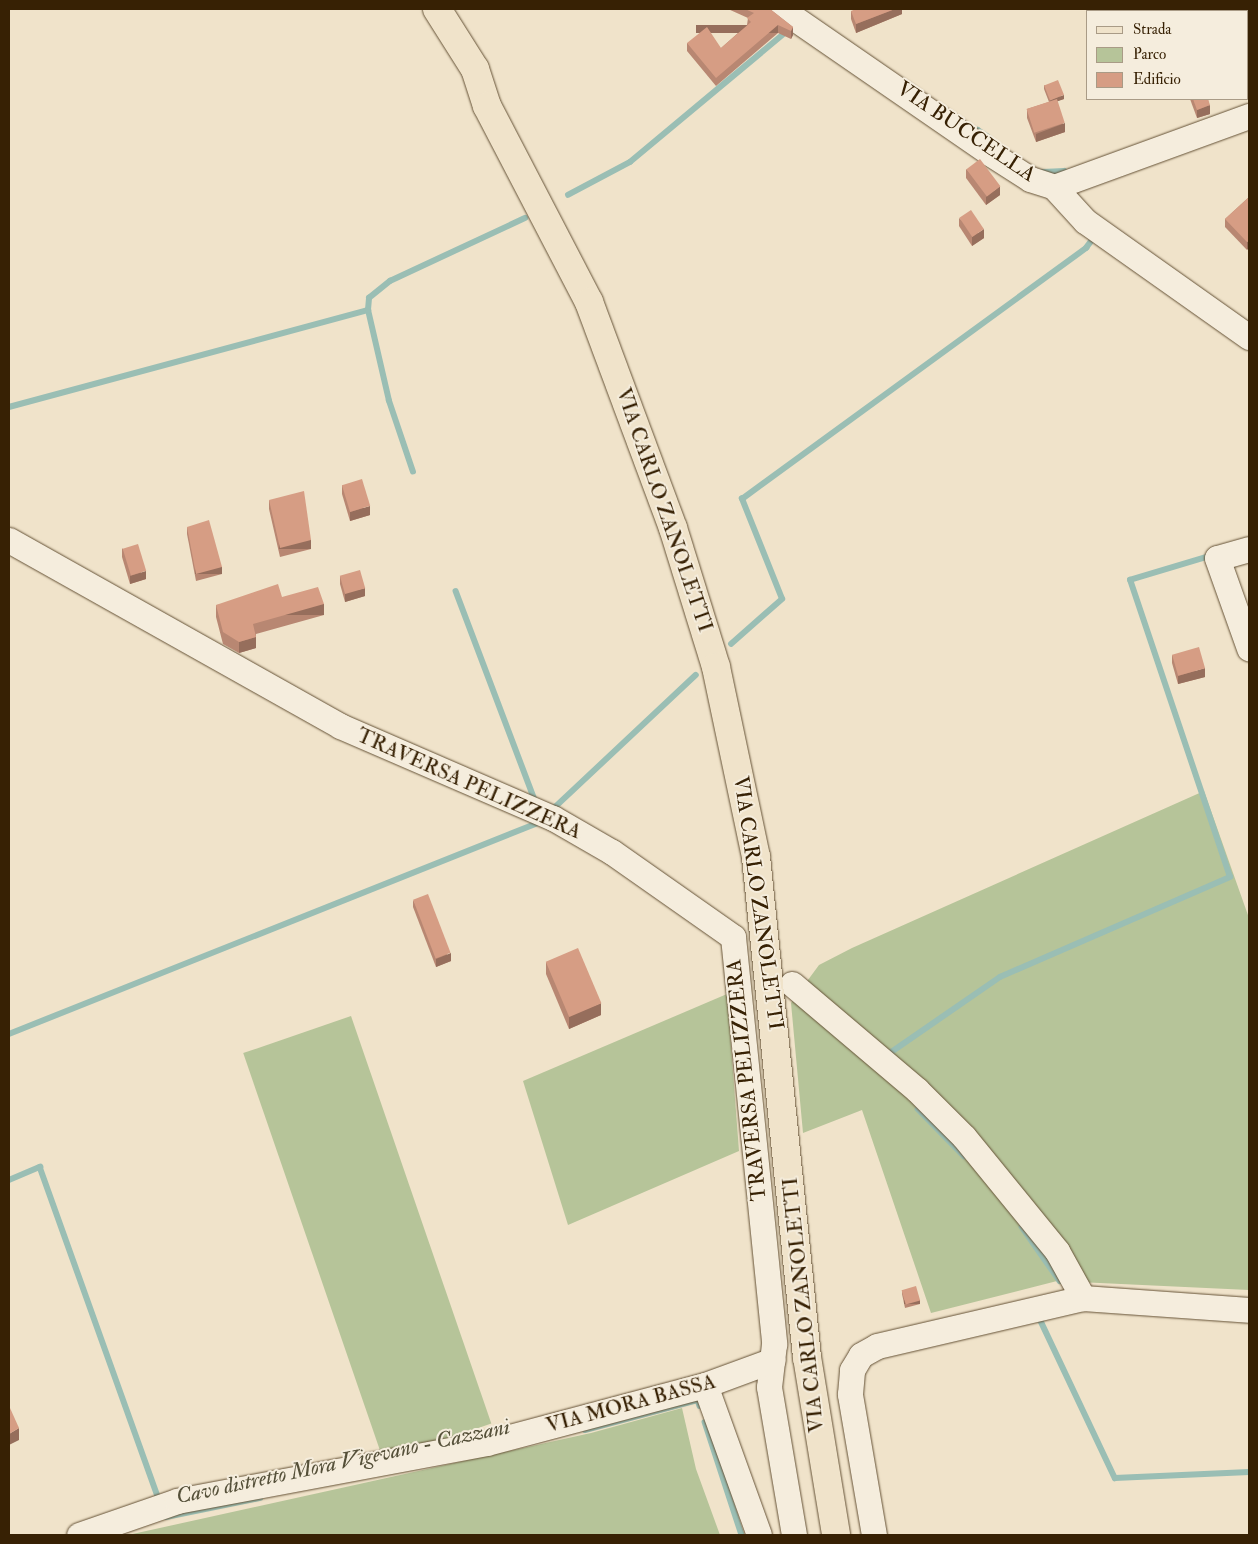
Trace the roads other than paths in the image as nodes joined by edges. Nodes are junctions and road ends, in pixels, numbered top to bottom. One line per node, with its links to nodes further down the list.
1 (417, 9): 4 (main road, VIA CARLO ZANOLETTI)
2 (437, 9): 4 (main road, VIA CARLO ZANOLETTI)
3 (781, 9): 6 (street, VIA BUCCELLA)
4 (487, 106): 19 (main road, VIA CARLO ZANOLETTI)
5 (1249, 116): 6 (street, VIA BUCCELLA)
6 (1054, 187): 7 (street)
7 (1249, 337)
8 (9, 540): 14 (street, TRAVERSA PELIZZERA)
9 (1249, 549): 10 (street)
10 (1249, 648)
11 (792, 984): 12 (street)
12 (1076, 1300): 13 (street); 20 (street)
13 (1249, 1310)
14 (773, 1360): 15 (street, VIA MORA BASSA); 18 (street, TRAVERSA PELIZZERA)
15 (705, 1385): 16 (street, VIA MORA BASSA); 17 (street)
16 (79, 1535)
17 (760, 1535)
18 (794, 1535)
19 (836, 1535)
20 (874, 1535)

